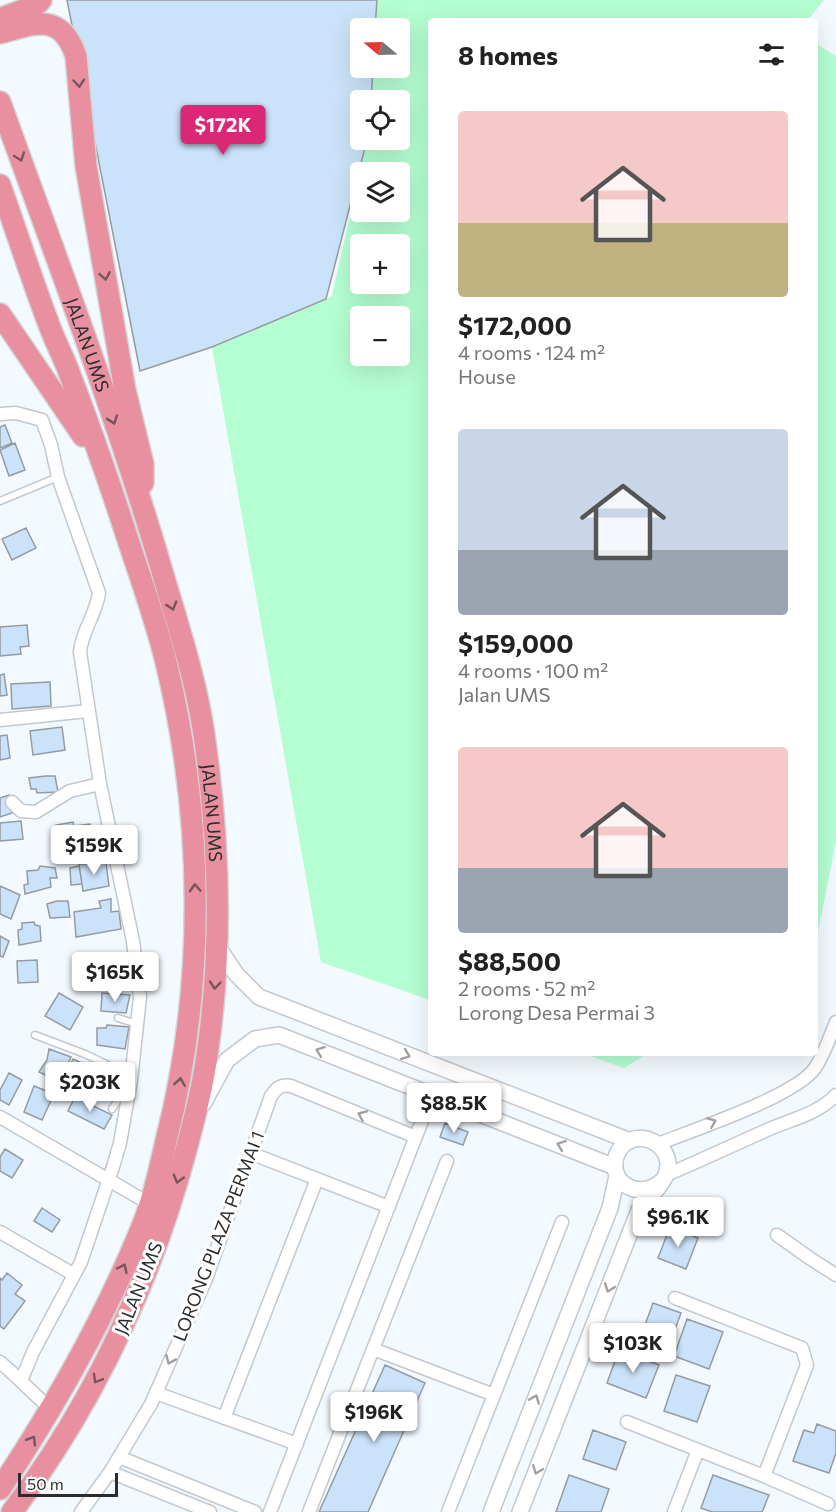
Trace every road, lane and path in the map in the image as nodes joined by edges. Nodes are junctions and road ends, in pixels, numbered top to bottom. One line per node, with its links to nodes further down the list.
1 (40, 0): 2 (highway)
2 (0, 19)
3 (0, 33): 11 (highway, one-way to 11)
4 (0, 102): 11 (highway, JALAN UMS, one-way to 11)
5 (0, 185): 8 (highway, JALAN UMS)
6 (0, 314): 8 (highway)
7 (0, 414): 9 (street)
8 (102, 463): 36 (highway, JALAN UMS, one-way to 8)
9 (58, 477): 10 (lane); 12 (street)
10 (0, 501)
11 (144, 511): 16 (highway, JALAN UMS, one-way to 16)
12 (88, 711): 13 (street); 14 (street)
13 (0, 720)
14 (100, 784): 15 (street); 19 (street)
15 (12, 802)
16 (216, 944): 26 (highway, JALAN UMS, one-way to 26); 28 (street, one-way to 28)
17 (118, 1018): 19 (lane)
18 (836, 1022): 29 (street, one-way to 18)
19 (137, 1024): 21 (street)
20 (35, 1035): 21 (lane)
21 (131, 1080): 24 (lane); 35 (street)
22 (432, 1095): 26 (street, one-way to 26); 27 (street); 32 (street, one-way to 22)
23 (836, 1095): 33 (street)
24 (112, 1108)
25 (0, 1117): 35 (street)
26 (193, 1123): 59 (highway, JALAN UMS, one-way to 59)
27 (416, 1137): 30 (street, LORONG PLAZA PERMAI 1, one-way to 30); 37 (street)
28 (630, 1141): 29 (street); 32 (street)
29 (658, 1144): 33 (street)
30 (250, 1154): 34 (street); 47 (street, LORONG PLAZA PERMAI 1, one-way to 47)
31 (447, 1161): 44 (street)
32 (616, 1171): 33 (street); 66 (street, one-way to 32)
33 (664, 1178): 67 (street, one-way to 67)
34 (317, 1179): 37 (street); 50 (street)
35 (109, 1180): 36 (street); 41 (street)
36 (150, 1203): 49 (highway, JALAN UMS, one-way to 36)
37 (389, 1207): 52 (street)
38 (561, 1222): 48 (street)
39 (0, 1232): 41 (street)
40 (777, 1235): 42 (street)
41 (74, 1274): 46 (street)
42 (836, 1275)
43 (675, 1298): 56 (street)
44 (373, 1349): 48 (street); 64 (street)
45 (0, 1362): 46 (street)
46 (21, 1381): 49 (street)
47 (156, 1393): 50 (street); 54 (street, LORONG PLAZA PERMAI 1)
48 (494, 1395): 65 (street)
49 (50, 1408): 57 (highway, JALAN UMS, one-way to 49)
50 (224, 1418): 52 (street)
51 (627, 1422): 53 (street)
52 (297, 1444): 63 (street)
53 (698, 1449): 56 (street); 68 (street)
54 (119, 1457): 55 (street, LORONG PLAZA PERMAI 1); 62 (street)
55 (110, 1472): 60 (street, LORONG PLAZA PERMAI 1); 61 (street)
56 (764, 1476): 58 (street)
57 (0, 1489)
58 (830, 1504)
59 (12, 1512)
60 (81, 1512)
61 (210, 1512)
62 (255, 1512)
63 (270, 1512)
64 (309, 1512)
65 (448, 1512)
66 (491, 1512)
67 (520, 1512)
68 (674, 1512)

